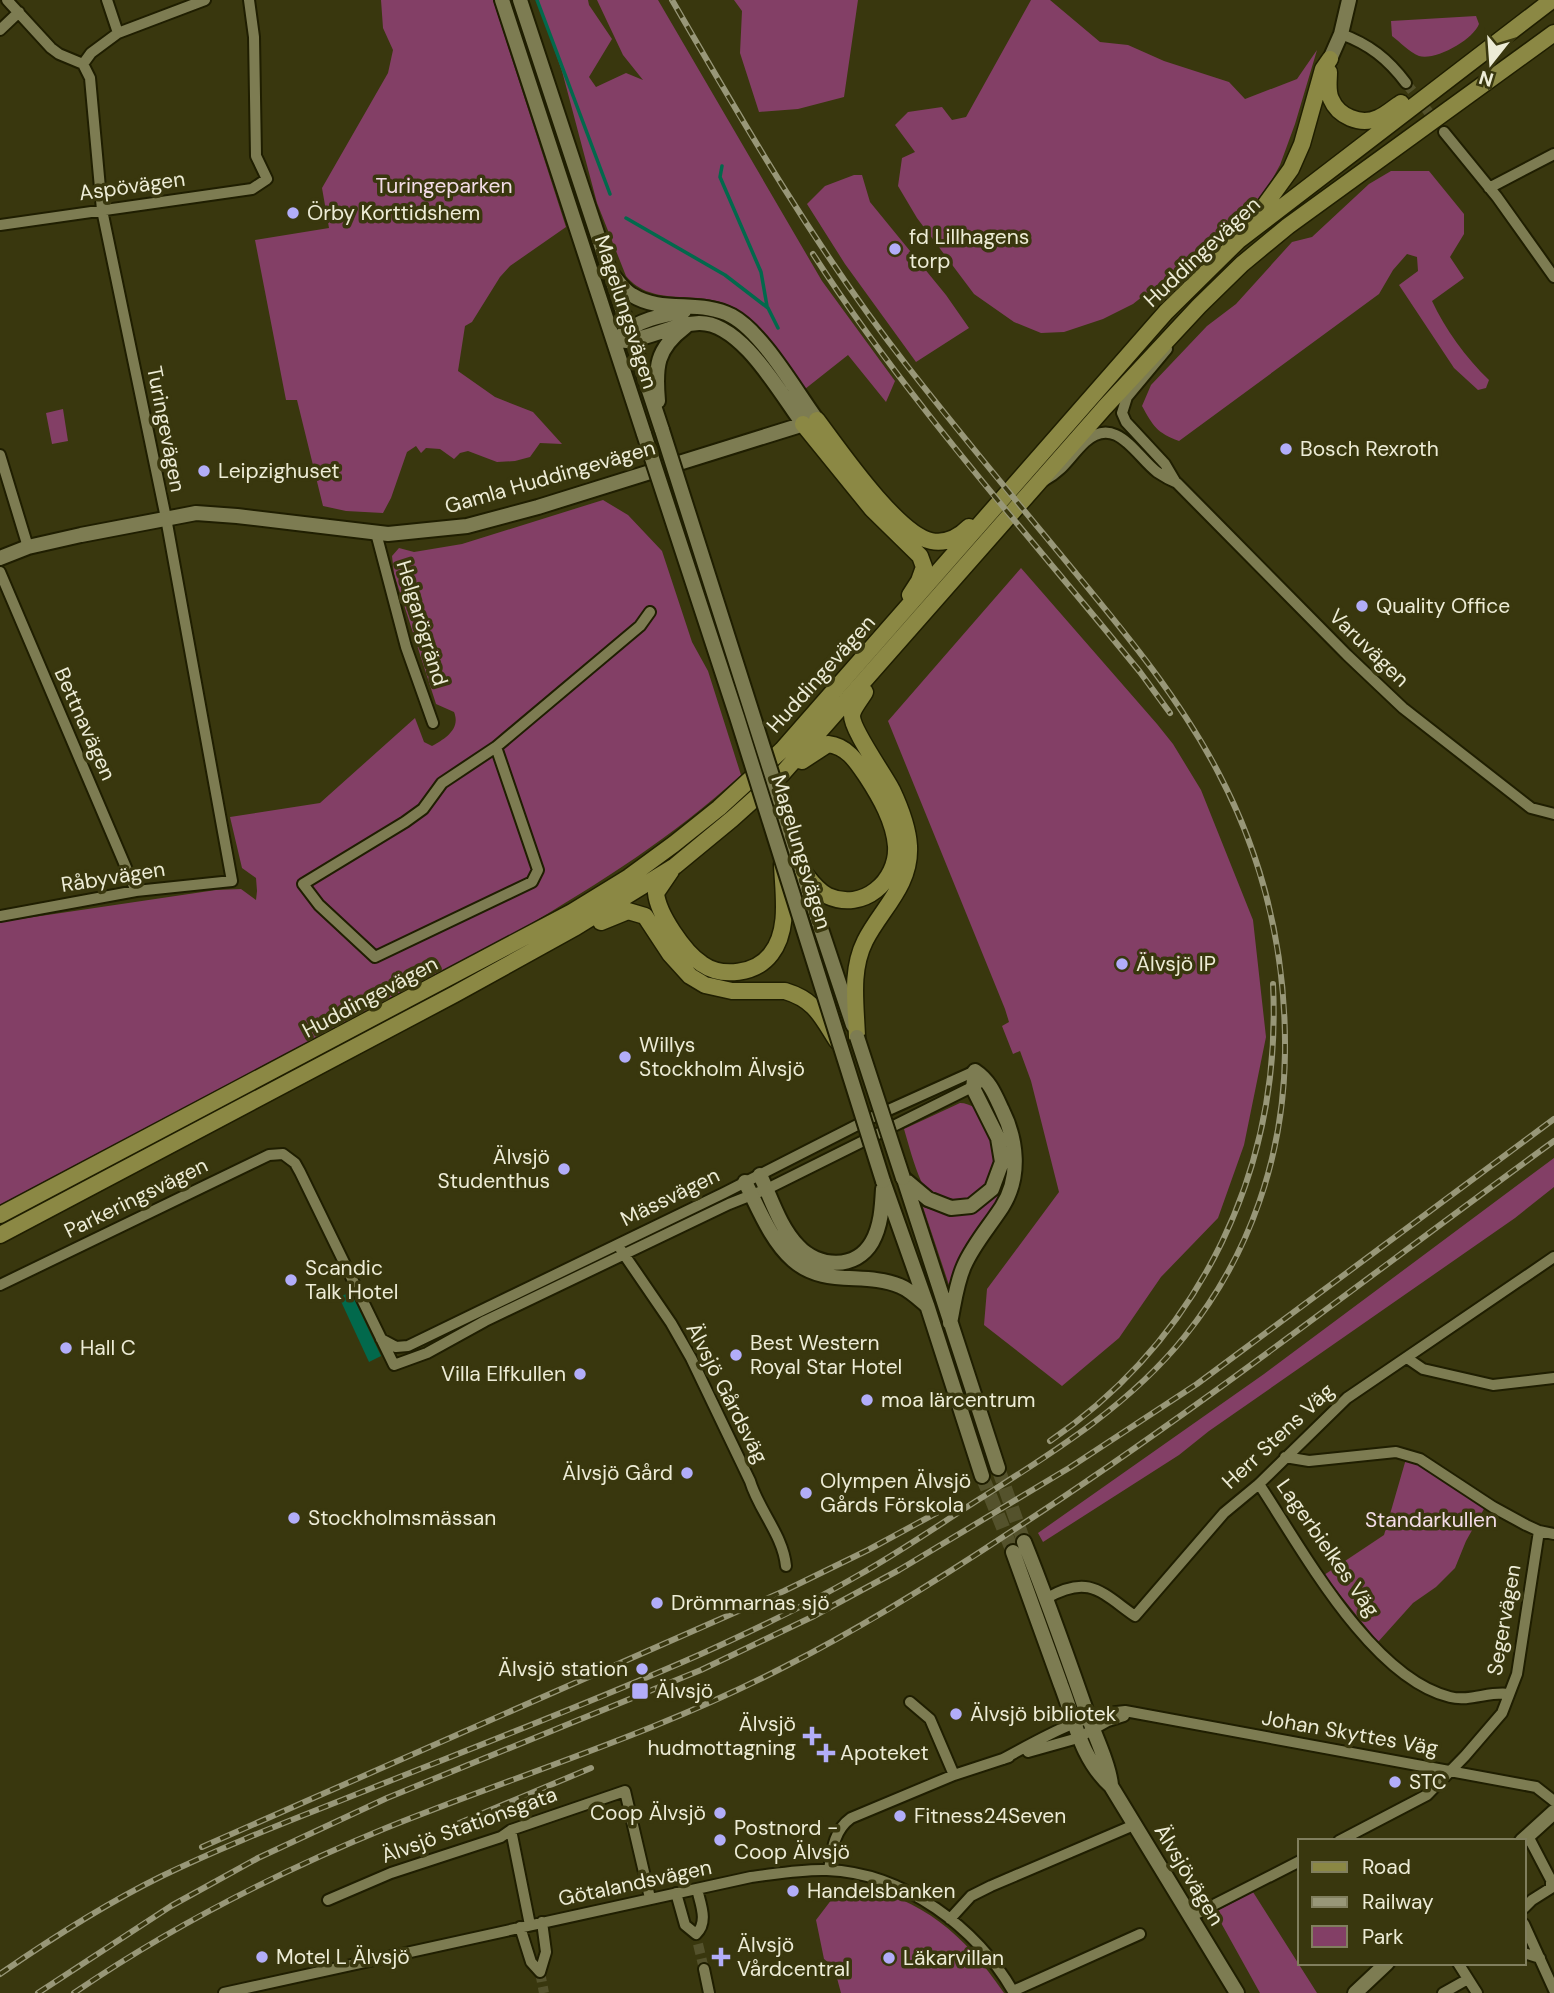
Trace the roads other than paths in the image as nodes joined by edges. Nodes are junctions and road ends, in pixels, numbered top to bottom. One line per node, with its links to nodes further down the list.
1 (7, 0): 9 (street)
2 (107, 0): 11 (street)
3 (205, 0): 11 (street)
4 (249, 0): 21 (street, Aspövägen)
5 (502, 0): 30 (main road, Magelungsvägen)
6 (520, 0): 24 (main road, Magelungsvägen)
7 (1349, 0): 13 (main road)
8 (1552, 0): 16 (main road, Huddingevägen)
9 (19, 12): 10 (street); 15 (street)
10 (0, 30)
11 (118, 33): 15 (street)
12 (1554, 33): 27 (main road, Huddingevägen)
13 (1341, 34): 14 (main road); 17 (street)
14 (1330, 59): 16 (main road); 23 (main road)
15 (83, 64): 21 (street, Turingevägen)
16 (1451, 76): 23 (main road, Huddingevägen)
17 (1406, 83)
18 (1444, 132): 20 (street)
19 (1554, 154): 20 (street)
20 (1489, 188): 25 (street)
21 (102, 210): 22 (street, Aspövägen); 37 (street, Turingevägen)
22 (0, 225)
23 (1238, 241): 31 (main road, Huddingevägen)
24 (610, 272): 26 (main road); 29 (main road, Magelungsvägen)
25 (1554, 277)
26 (709, 308): 29 (main road); 32 (main road)
27 (1188, 318): 35 (main road, Huddingevägen); 36 (street, Varuvägen)
28 (686, 326): 29 (main road); 32 (main road); 33 (main road)
29 (631, 334): 30 (main road); 33 (main road, Magelungsvägen)
30 (614, 342): 49 (main road, Magelungsvägen, bridge)
31 (1079, 411): 32 (main road); 44 (main road, Huddingevägen)
32 (810, 422): 38 (main road, Gamla Huddingevägen); 44 (main road)
33 (662, 430): 52 (main road, Magelungsvägen, bridge)
34 (0, 455): 39 (street)
35 (1041, 482): 36 (street, Varuvägen); 43 (main road, Huddingevägen)
36 (1177, 483): 48 (street, Varuvägen)
37 (166, 518): 38 (main road, Gamla Huddingevägen); 39 (main road, Gamla Huddingevägen); 53 (street, Turingevägen)
38 (376, 533): 45 (street, Helgarögränd)
39 (28, 547): 40 (main road, Gamla Huddingevägen)
40 (0, 558)
41 (0, 572): 54 (street, Bettnavägen)
42 (650, 612): 46 (street)
43 (889, 654): 47 (main road, Huddingevägen); 50 (main road)
44 (858, 664): 67 (main road, Huddingevägen)
45 (433, 723)
46 (496, 747): 46 (street)
47 (782, 774): 50 (main road); 51 (main road, Huddingevägen)
48 (1554, 814)
49 (782, 859): 56 (main road, bridge); 59 (main road, Magelungsvägen, bridge)
50 (902, 861): 52 (main road); 58 (main road)
51 (675, 866): 56 (main road); 57 (main road, Huddingevägen)
52 (802, 870): 58 (main road, Magelungsvägen)
53 (232, 881): 54 (street, Råbyvägen)
54 (136, 891): 55 (street, Råbyvägen)
55 (0, 916)
56 (677, 951): 57 (main road); 59 (main road)
57 (455, 994): 68 (main road, Huddingevägen)
58 (857, 1037): 63 (main road, Magelungsvägen, bridge)
59 (839, 1044): 64 (main road, Magelungsvägen, bridge)
60 (981, 1075): 61 (main road); 62 (street, Mässvägen); 74 (main road)
61 (973, 1088): 63 (main road); 66 (street, Mässvägen)
62 (760, 1175): 65 (street, Mässvägen); 66 (main road)
63 (903, 1178): 74 (main road, Magelungsvägen)
64 (883, 1181): 66 (main road); 73 (main road, Magelungsvägen)
65 (748, 1188): 66 (street, Mässvägen); 69 (street, Mässvägen); 70 (street, Mässvägen); 73 (main road)
66 (767, 1189)
67 (0, 1215)
68 (0, 1236)
69 (618, 1244): 70 (street, Älvsjö Gårdsväg); 75 (street, Mässvägen)
70 (625, 1255): 75 (street, Mässvägen); 84 (street, Älvsjö Gårdsväg)
71 (1554, 1256): 76 (street, Herr Stens Väg)
72 (0, 1285): 75 (street, Parkeringsvägen)
73 (927, 1305): 80 (main road, Magelungsvägen)
74 (950, 1323): 79 (main road, Magelungsvägen)
75 (381, 1339)
76 (1406, 1358): 77 (street); 78 (street, Herr Stens Väg)
77 (1554, 1378)
78 (1285, 1457): 81 (street, Herr Stens Väg); 82 (street)
79 (998, 1468)
80 (982, 1476)
81 (1259, 1484): 85 (street, Herr Stens Väg); 86 (street, Lagerbielkes Väg)
82 (1539, 1531): 83 (street); 86 (street, Segervägen)
83 (1554, 1534)
84 (786, 1566)
85 (1047, 1598): 88 (main road); 89 (main road)
86 (1509, 1694): 90 (street, Segervägen)
87 (910, 1702): 91 (street)
88 (1091, 1725): 89 (street, Johan Skyttes Väg); 90 (street, Johan Skyttes Väg); 92 (main road, Älvsjövägen)
89 (1076, 1731): 91 (street, Johan Skyttes Väg); 92 (main road, Älvsjövägen)
90 (1452, 1770): 93 (street, Johan Skyttes Väg); 98 (street, Segervägen)
91 (954, 1775): 101 (street, Johan Skyttes Väg)
92 (1111, 1786): 95 (main road, Älvsjövägen)
93 (1554, 1801)
94 (1554, 1812): 97 (main road)
95 (1134, 1825): 107 (main road, Älvsjövägen); 108 (street)
96 (511, 1830): 104 (street, Älvsjö Stationsgata); 105 (street, Älvsjö Stationsgata); 110 (street)
97 (1525, 1838)
98 (1343, 1839)
99 (1526, 1840): 106 (street)
100 (1298, 1862): 107 (street)
101 (829, 1870): 102 (street, Götalandsvägen); 108 (street, Götalandsvägen)
102 (696, 1889): 103 (street, Götalandsvägen); 103 (street)
103 (676, 1893): 104 (street, Götalandsvägen)
104 (650, 1899): 109 (street, Götalandsvägen)
105 (328, 1900)
106 (1526, 1906)
107 (1189, 1917): 122 (main road, Älvsjövägen)
108 (950, 1919): 123 (street, Götalandsvägen)
109 (542, 1922): 110 (street, Götalandsvägen); 110 (street)
110 (525, 1926): 118 (street, Götalandsvägen)
111 (1526, 1928): 114 (street)
112 (1140, 1934): 123 (street)
113 (1526, 1954): 114 (street)
114 (1540, 1958): 121 (street)
115 (1385, 1965): 127 (main road)
116 (1459, 1965): 119 (street)
117 (704, 1969): 126 (street)
118 (287, 1979): 120 (street, Götalandsvägen); 125 (street)
119 (1468, 1979): 128 (street); 129 (street)
120 (267, 1989): 124 (street, Götalandsvägen)
121 (1554, 1990)
122 (1234, 1991)
123 (1014, 1992)
124 (224, 1993)
125 (290, 1993)
126 (709, 1993)
127 (1355, 1993)
128 (1443, 1993)
129 (1477, 1993)

